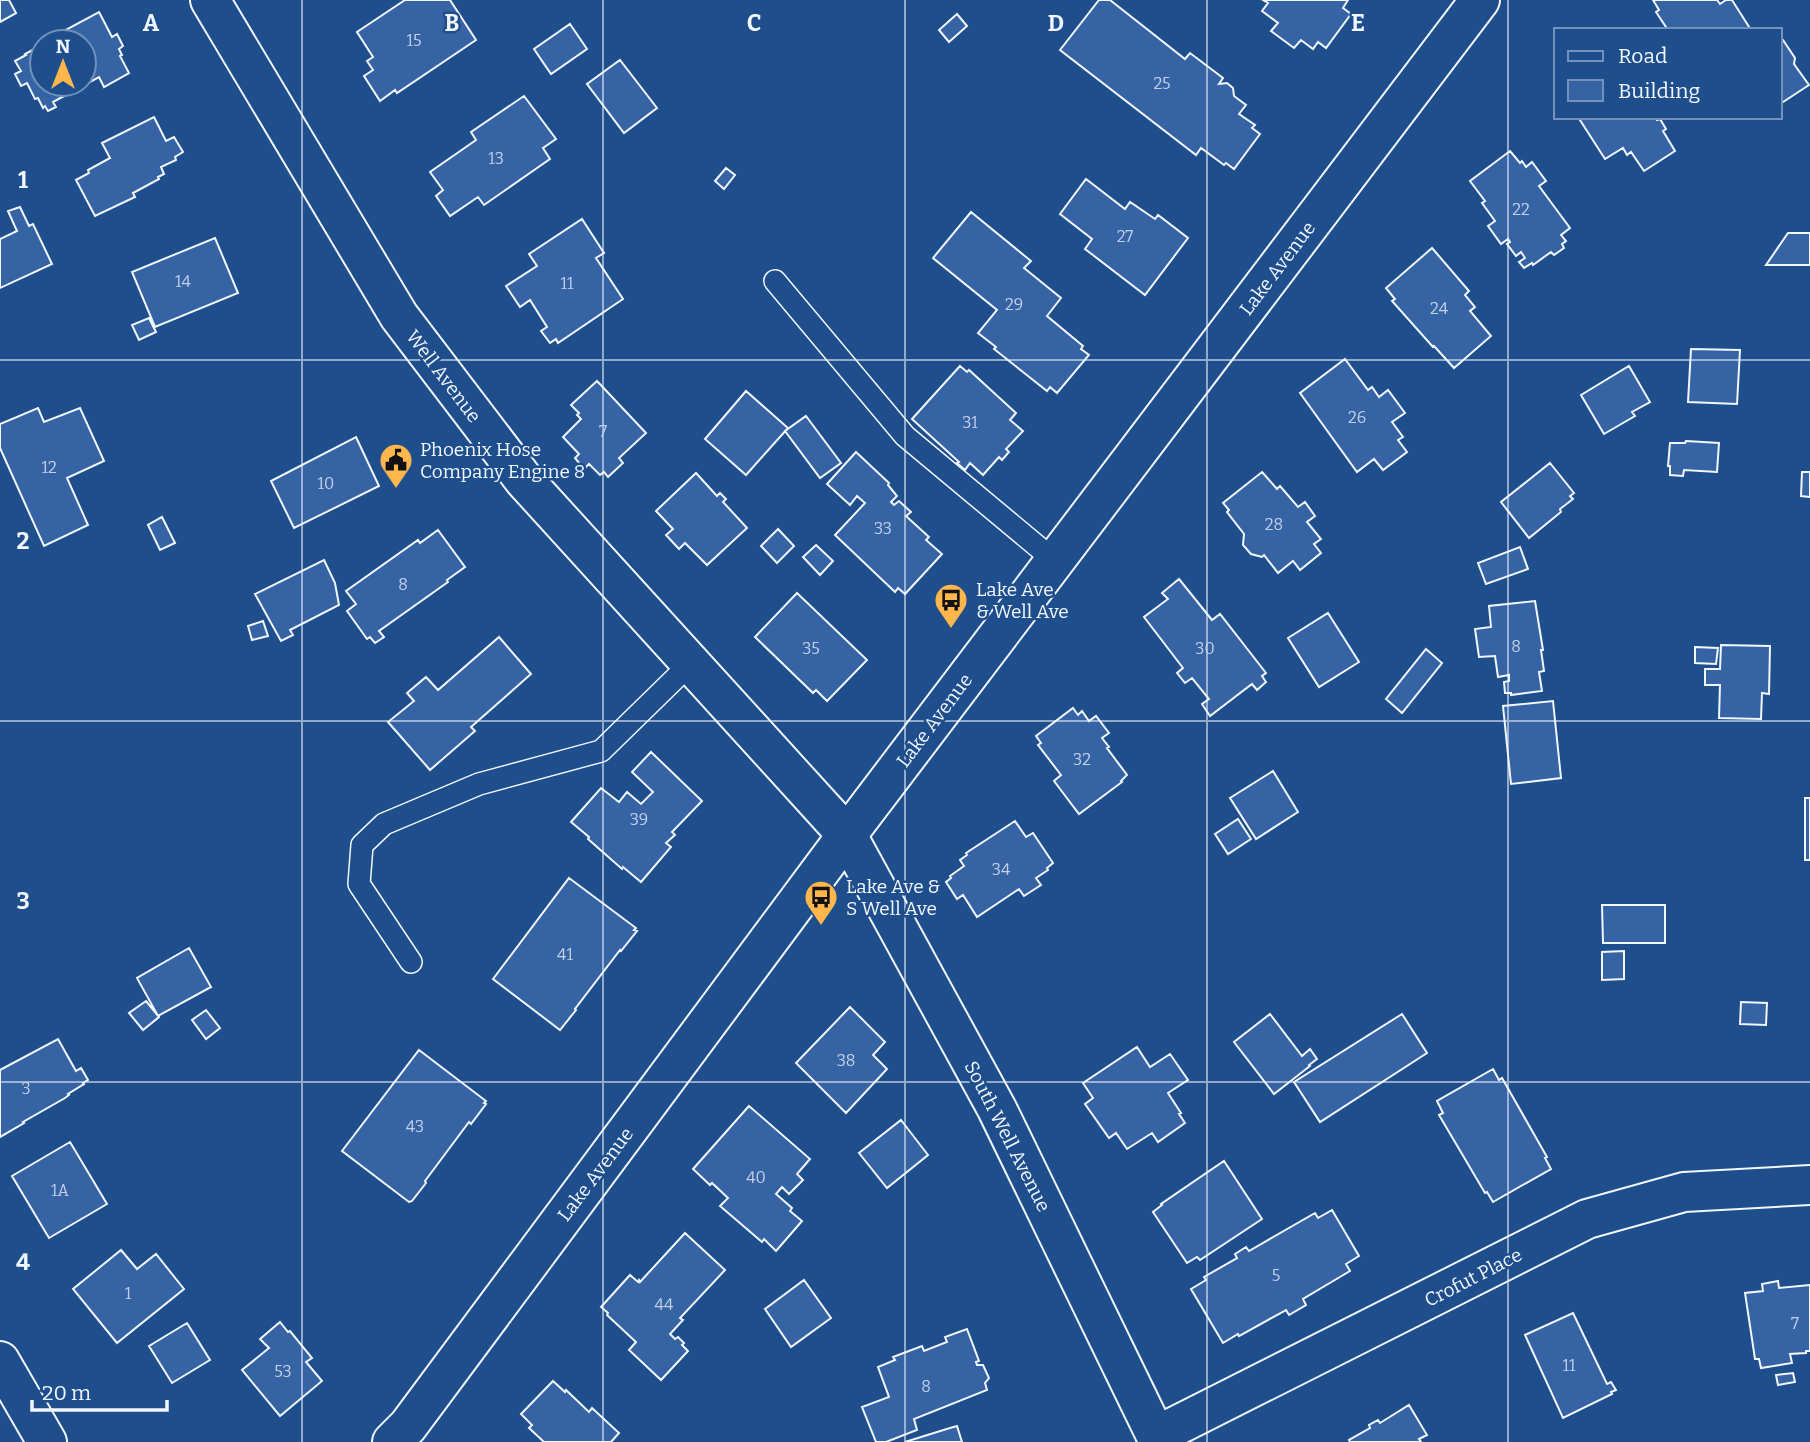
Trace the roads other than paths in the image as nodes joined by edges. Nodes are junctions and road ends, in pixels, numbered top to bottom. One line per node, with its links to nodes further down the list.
1 (210, 0): 5 (street, Well Avenue)
2 (1480, 0): 4 (street, Lake Avenue)
3 (775, 281): 4 (lane)
4 (1055, 561): 6 (street, Lake Avenue)
5 (691, 663): 6 (street, Well Avenue); 7 (lane)
6 (847, 835): 10 (street, South Well Avenue); 12 (street, Lake Avenue)
7 (411, 962)
8 (1810, 1185): 10 (street, Crofut Place)
9 (0, 1361): 11 (street)
10 (1157, 1439)
11 (47, 1442)
12 (392, 1442)

